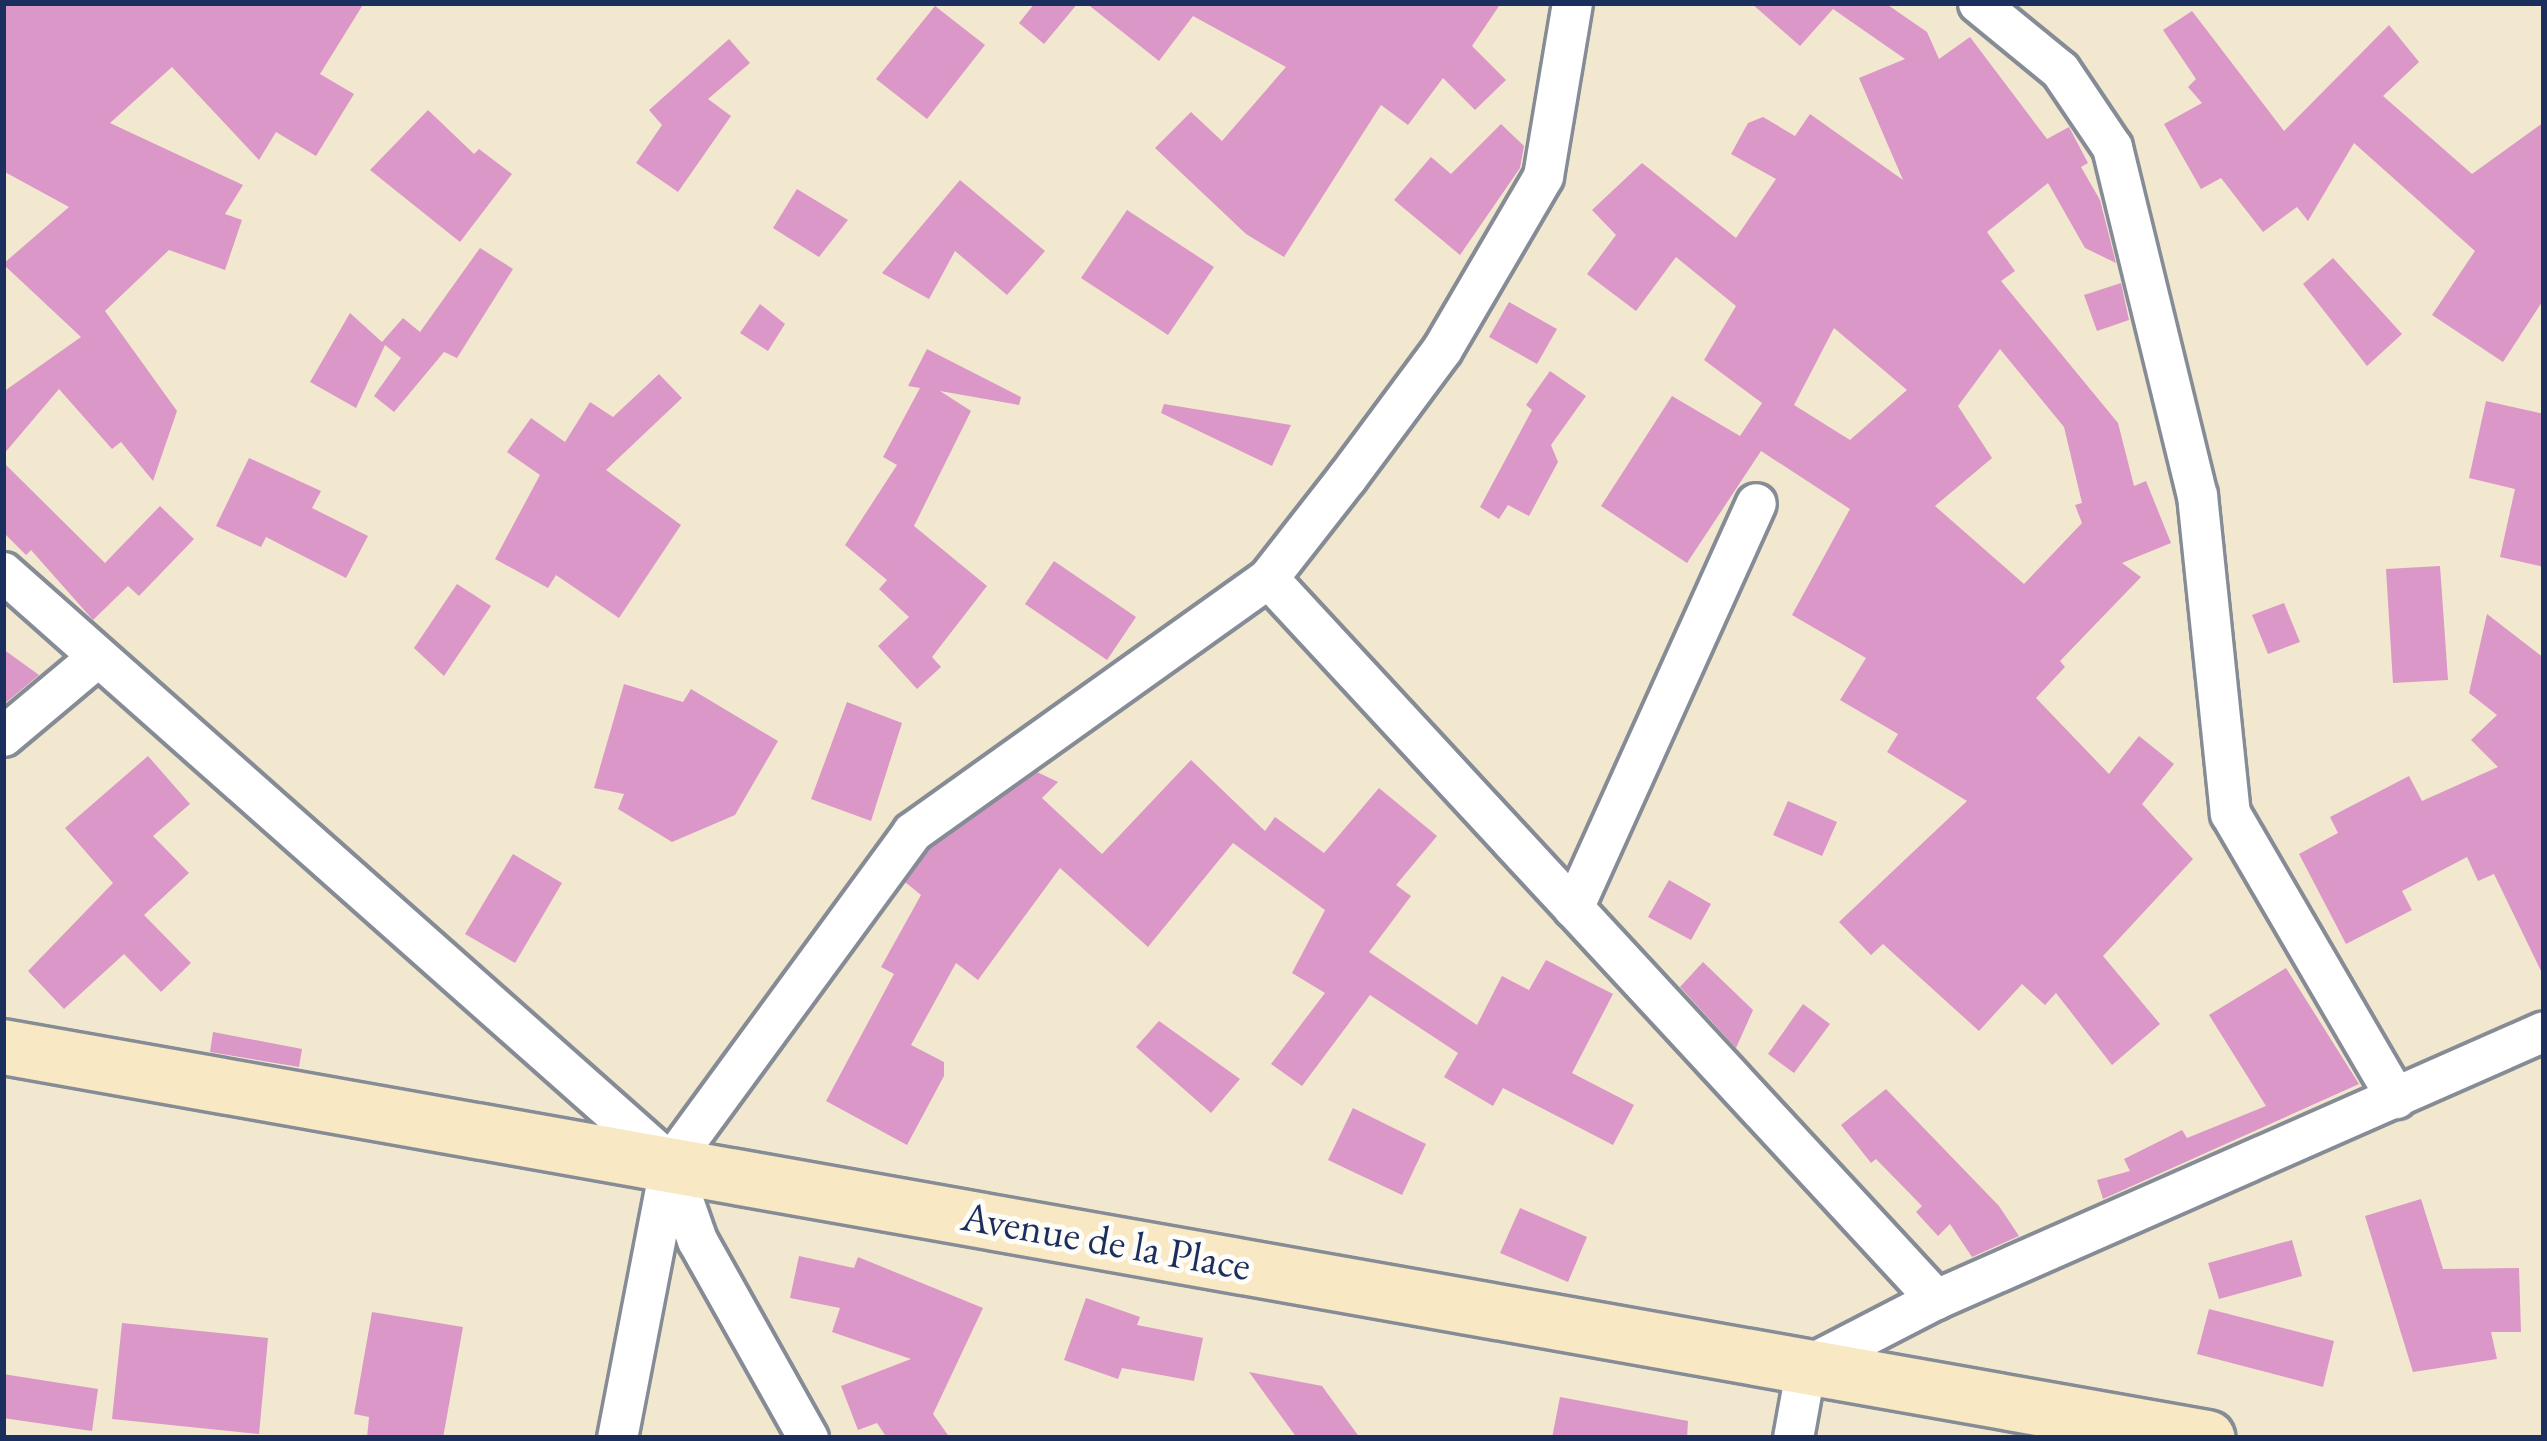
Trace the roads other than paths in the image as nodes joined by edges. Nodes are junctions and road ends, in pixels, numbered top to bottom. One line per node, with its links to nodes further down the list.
1 (1572, 3): 5 (street)
2 (1978, 3): 11 (street)
3 (1756, 503): 8 (street)
4 (3, 572): 6 (street)
5 (1268, 578): 8 (street); 12 (street)
6 (95, 658): 7 (street); 12 (street)
7 (3, 736)
8 (1573, 908): 13 (street)
9 (2544, 1031): 11 (street)
10 (3, 1047): 12 (street, Avenue de la Place)
11 (2396, 1099): 13 (street)
12 (670, 1163): 14 (street, Avenue de la Place); 15 (street); 16 (street)
13 (1936, 1299): 14 (street)
14 (1806, 1366): 17 (street); 18 (street, Avenue de la Place)
15 (616, 1438)
16 (808, 1438)
17 (1793, 1438)
18 (2208, 1438)

